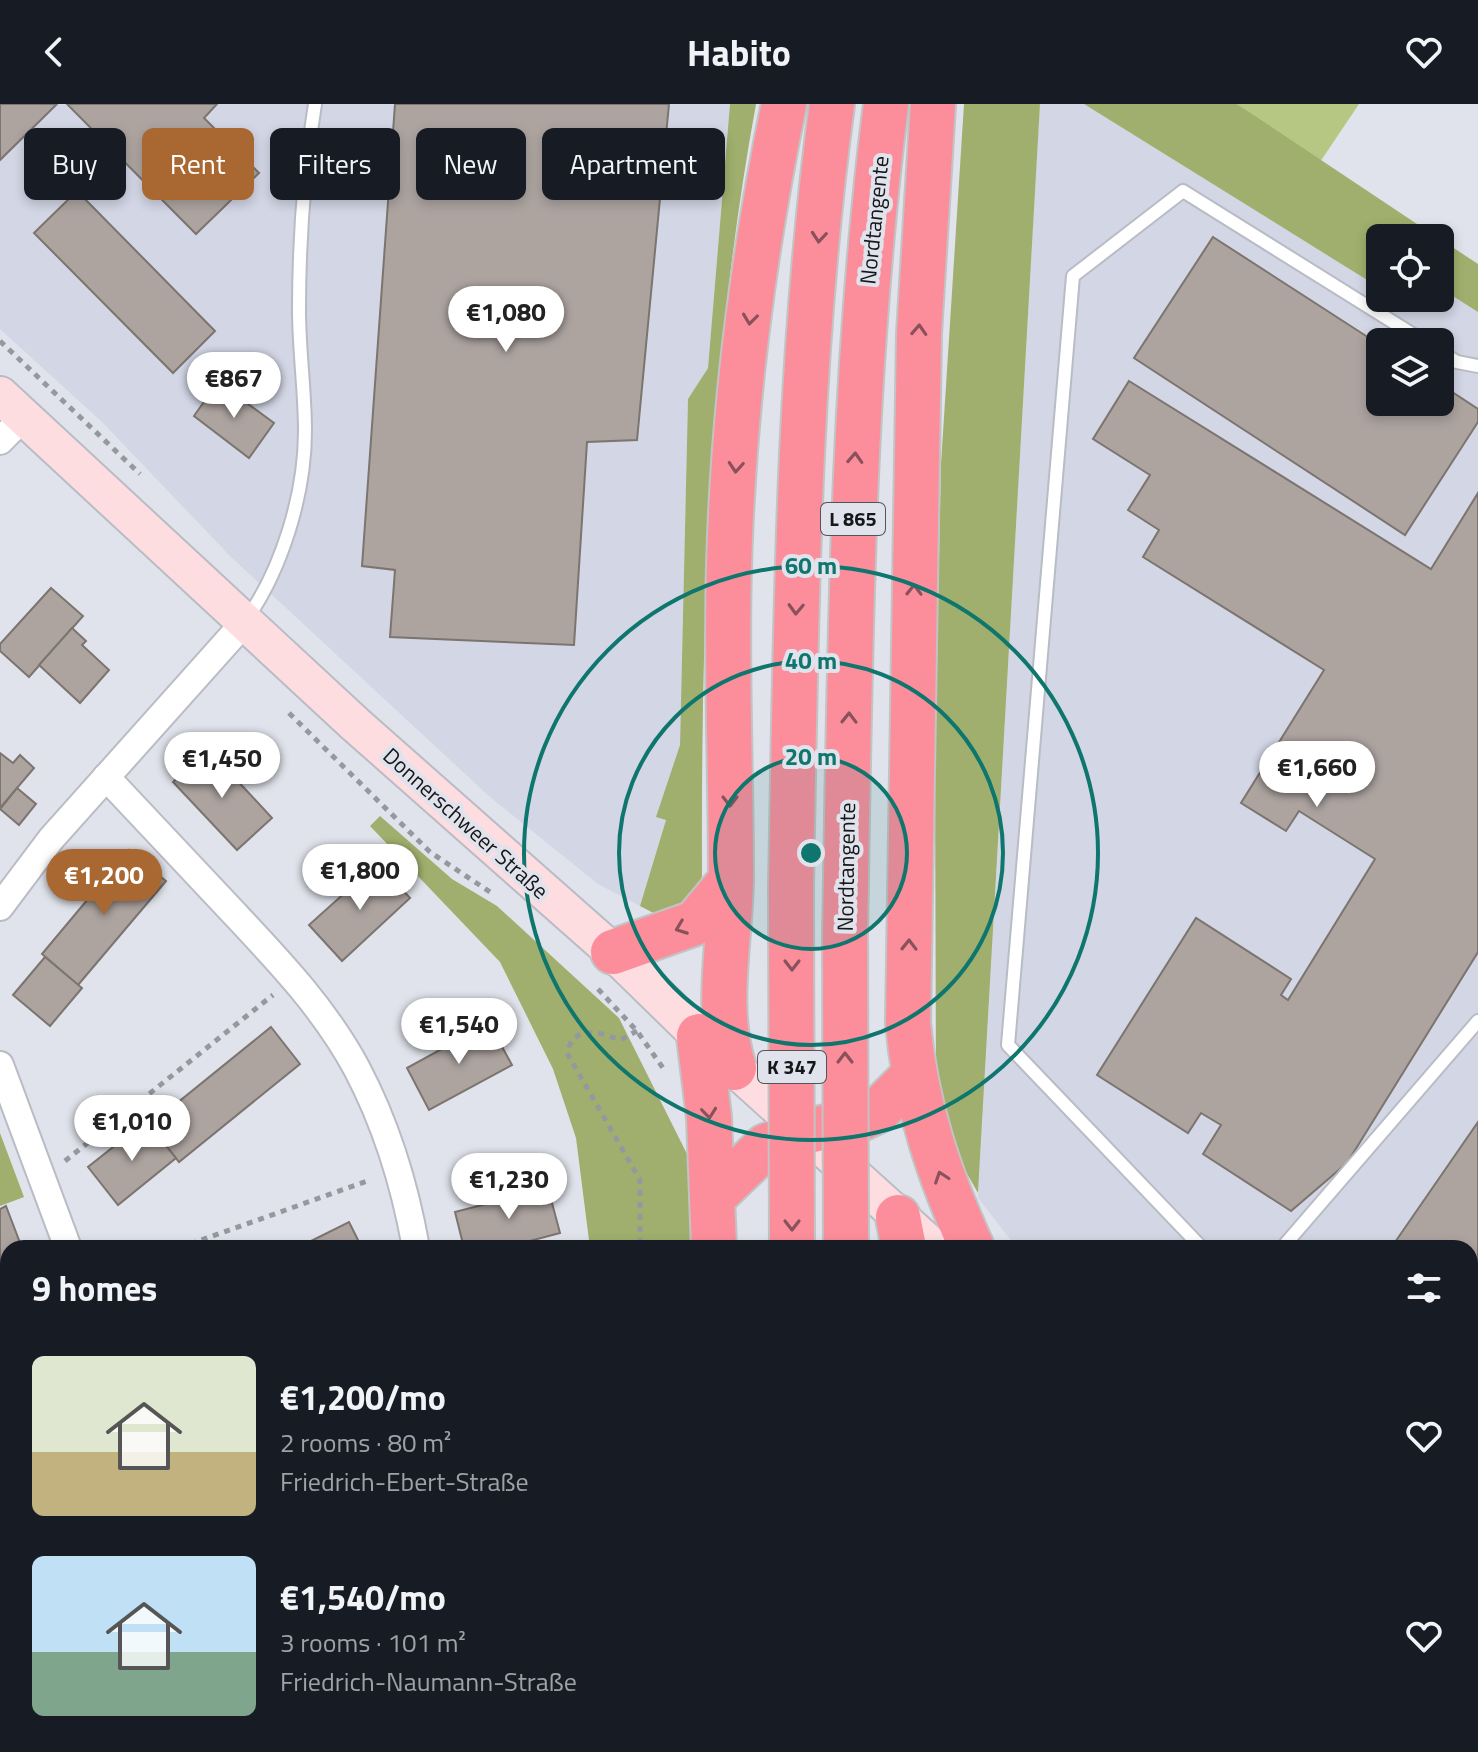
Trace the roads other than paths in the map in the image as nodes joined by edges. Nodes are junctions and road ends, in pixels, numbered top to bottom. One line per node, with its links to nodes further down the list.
1 (315, 104): 10 (lane)
2 (784, 104): 12 (highway, one-way to 12)
3 (832, 104): 13 (highway, L 865, one-way to 13)
4 (886, 104): 15 (highway, Nordtangente / L 865, one-way to 4)
5 (933, 104): 21 (highway, one-way to 5)
6 (1403, 328): 31 (lane)
7 (1454, 360): 8 (lane)
8 (1478, 366)
9 (8, 418): 10 (main road, Donnerschweer Straße)
10 (244, 623): 11 (street); 16 (main road, Donnerschweer Straße)
11 (106, 777): 14 (street); 26 (street)
12 (731, 880): 16 (highway, one-way to 16); 20 (highway)
13 (791, 887): 28 (highway, K 347, one-way to 28, bridge)
14 (0, 907)
15 (845, 936): 29 (highway, Nordtangente / K 347, one-way to 15, bridge)
16 (603, 968): 18 (main road, Donnerschweer Straße)
17 (1478, 1021): 32 (lane)
18 (699, 1036): 20 (main road, Donnerschweer Straße); 23 (highway, one-way to 23)
19 (0, 1065): 25 (street)
20 (734, 1068): 22 (main road, Donnerschweer Straße)
21 (913, 1076): 22 (highway); 30 (highway, one-way to 21)
22 (808, 1131): 23 (highway); 24 (main road, Donnerschweer Straße)
23 (713, 1197): 27 (highway)
24 (901, 1232)
25 (65, 1240)
26 (414, 1240)
27 (714, 1240)
28 (792, 1240)
29 (846, 1240)
30 (968, 1240)
31 (1194, 1240)
32 (1289, 1240)

